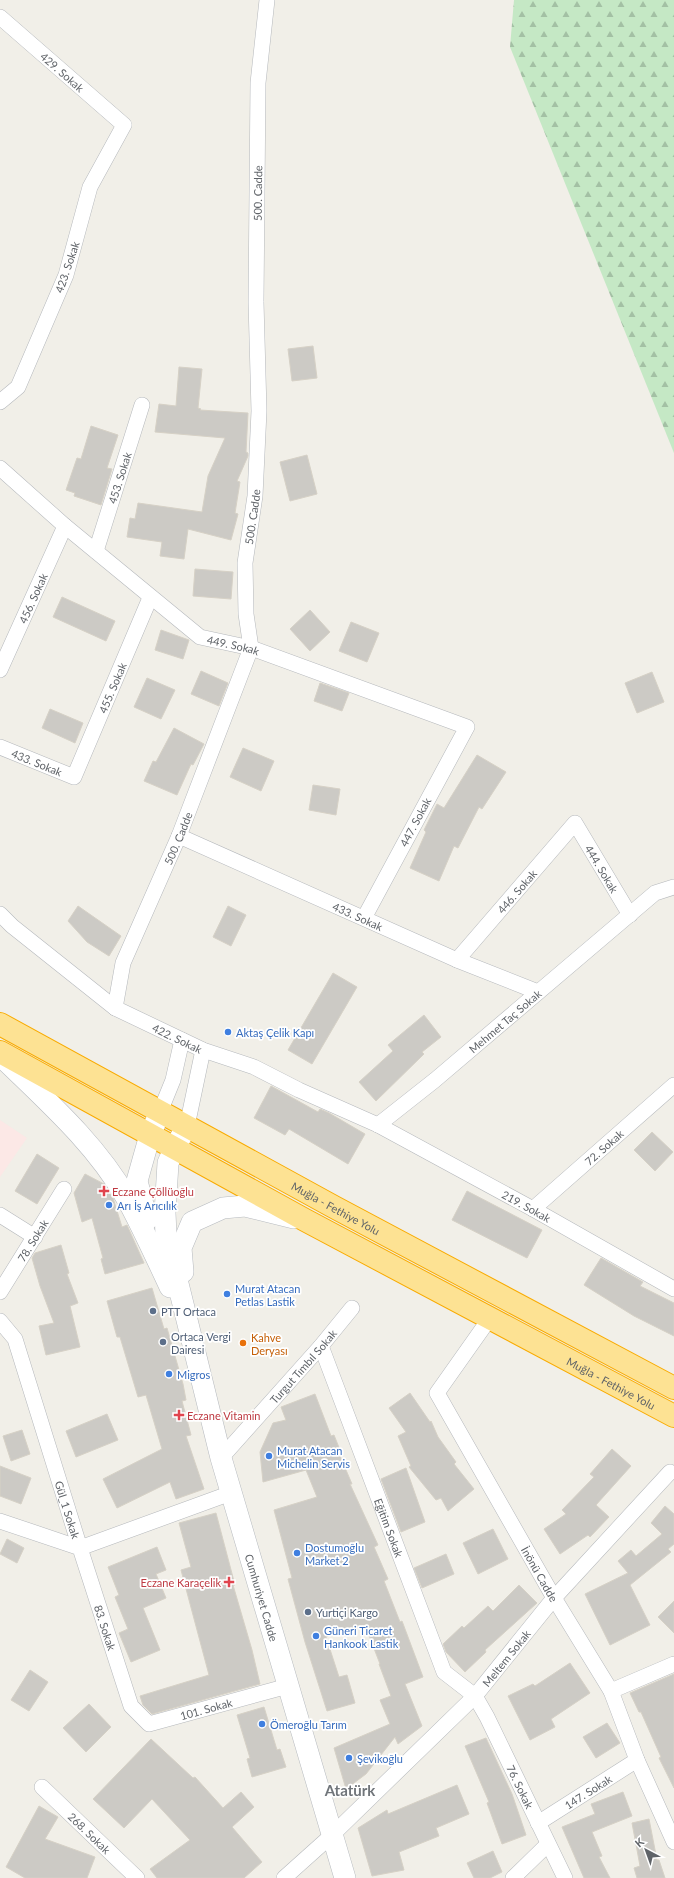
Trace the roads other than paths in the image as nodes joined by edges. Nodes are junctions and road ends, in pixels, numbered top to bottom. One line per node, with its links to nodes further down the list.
1 (267, 0): 10 (street, 500. Cadde)
2 (0, 17): 3 (street, 429. Sokak)
3 (124, 125): 4 (street, 423. Sokak)
4 (0, 402)
5 (142, 405): 8 (street, 453. Sokak)
6 (0, 468): 7 (street, 449. Sokak)
7 (65, 526): 8 (street, 449. Sokak); 11 (street, 456. Sokak)
8 (96, 551): 9 (street, 449. Sokak)
9 (150, 598): 10 (street, 449. Sokak); 14 (street, 455. Sokak)
10 (251, 648): 12 (street, 449. Sokak); 16 (street, 500. Cadde)
11 (0, 670)
12 (467, 727): 20 (street, 447. Sokak)
13 (0, 747): 14 (street, 433. Sokak)
14 (74, 777)
15 (575, 823): 19 (street, 444. Sokak); 21 (street, 446. Sokak)
16 (179, 836): 20 (street, 433. Sokak); 23 (street, 500. Cadde)
17 (674, 887): 19 (street, Mehmet Taç Sokak)
18 (0, 914): 23 (street, 422. Sokak)
19 (630, 915): 22 (street, Mehmet Taç Sokak)
20 (364, 918): 21 (street, 433. Sokak)
21 (457, 960): 22 (street, 433. Sokak)
22 (538, 992): 30 (street, Mehmet Taç Sokak)
23 (115, 1008): 25 (street, 422. Sokak)
24 (0, 1024): 29 (highway, Muğla - Fethiye Yolu)
25 (182, 1040): 26 (street, 422. Sokak); 29 (street)
26 (203, 1050): 30 (street, 422. Sokak); 31 (street)
27 (0, 1053): 32 (highway, Muğla - Fethiye Yolu); 39 (street)
28 (674, 1085): 35 (street, 72. Sokak)
29 (160, 1112): 31 (highway, Muğla - Fethiye Yolu); 32 (street)
30 (378, 1125): 35 (street, 219. Sokak)
31 (187, 1126): 33 (street); 47 (highway, Muğla - Fethiye Yolu)
32 (150, 1135): 33 (highway, Muğla - Fethiye Yolu); 39 (street)
33 (174, 1149): 37 (highway, Muğla - Fethiye Yolu); 43 (street)
34 (64, 1189): 38 (street, 78. Sokak)
35 (533, 1209): 40 (street, 219. Sokak)
36 (0, 1215): 38 (street)
37 (305, 1220): 43 (street); 44 (highway, Muğla - Fethiye Yolu)
38 (35, 1237): 41 (street, 78. Sokak)
39 (156, 1259): 43 (street)
40 (674, 1289)
41 (0, 1292)
42 (352, 1308): 46 (street, Turgut Tımbıl Sokak)
43 (185, 1316): 49 (street, Cumhuriyet Cadde)
44 (490, 1318): 48 (highway, Muğla - Fethiye Yolu); 54 (street, İnönü Cadde)
45 (0, 1321): 53 (street, Gül_1 Sokak)
46 (321, 1346): 49 (street, Turgut Tımbıl Sokak); 58 (street, Eğitim Sokak)
47 (674, 1388)
48 (674, 1416)
49 (220, 1458): 51 (street, Cumhuriyet Cadde)
50 (670, 1472): 54 (street, Meltem Sokak)
51 (231, 1493): 53 (street, Gül_1 Sokak); 56 (street, Cumhuriyet Cadde)
52 (0, 1521): 53 (street)
53 (80, 1548): 59 (street, 83. Sokak)
54 (554, 1598): 57 (street, İnönü Cadde); 58 (street, Meltem Sokak)
55 (674, 1664): 57 (street)
56 (288, 1686): 59 (street, 101. Sokak); 63 (street, Cumhuriyet Cadde)
57 (611, 1691): 60 (street, İnönü Cadde)
58 (475, 1696): 62 (street, 76. Sokak); 63 (street, Meltem Sokak)
59 (131, 1706)
60 (637, 1760): 62 (street, 147. Sokak); 64 (street, İnönü Cadde)
61 (42, 1787): 66 (street, 268. Sokak)
62 (538, 1823): 65 (street, 76. Sokak)
63 (332, 1835): 67 (street, Meltem Sokak); 68 (street, Cumhuriyet Cadde)
64 (674, 1842)
65 (548, 1844): 69 (street); 70 (street, 76. Sokak)
66 (137, 1878)
67 (284, 1878)
68 (345, 1878)
69 (513, 1878)
70 (565, 1878)

